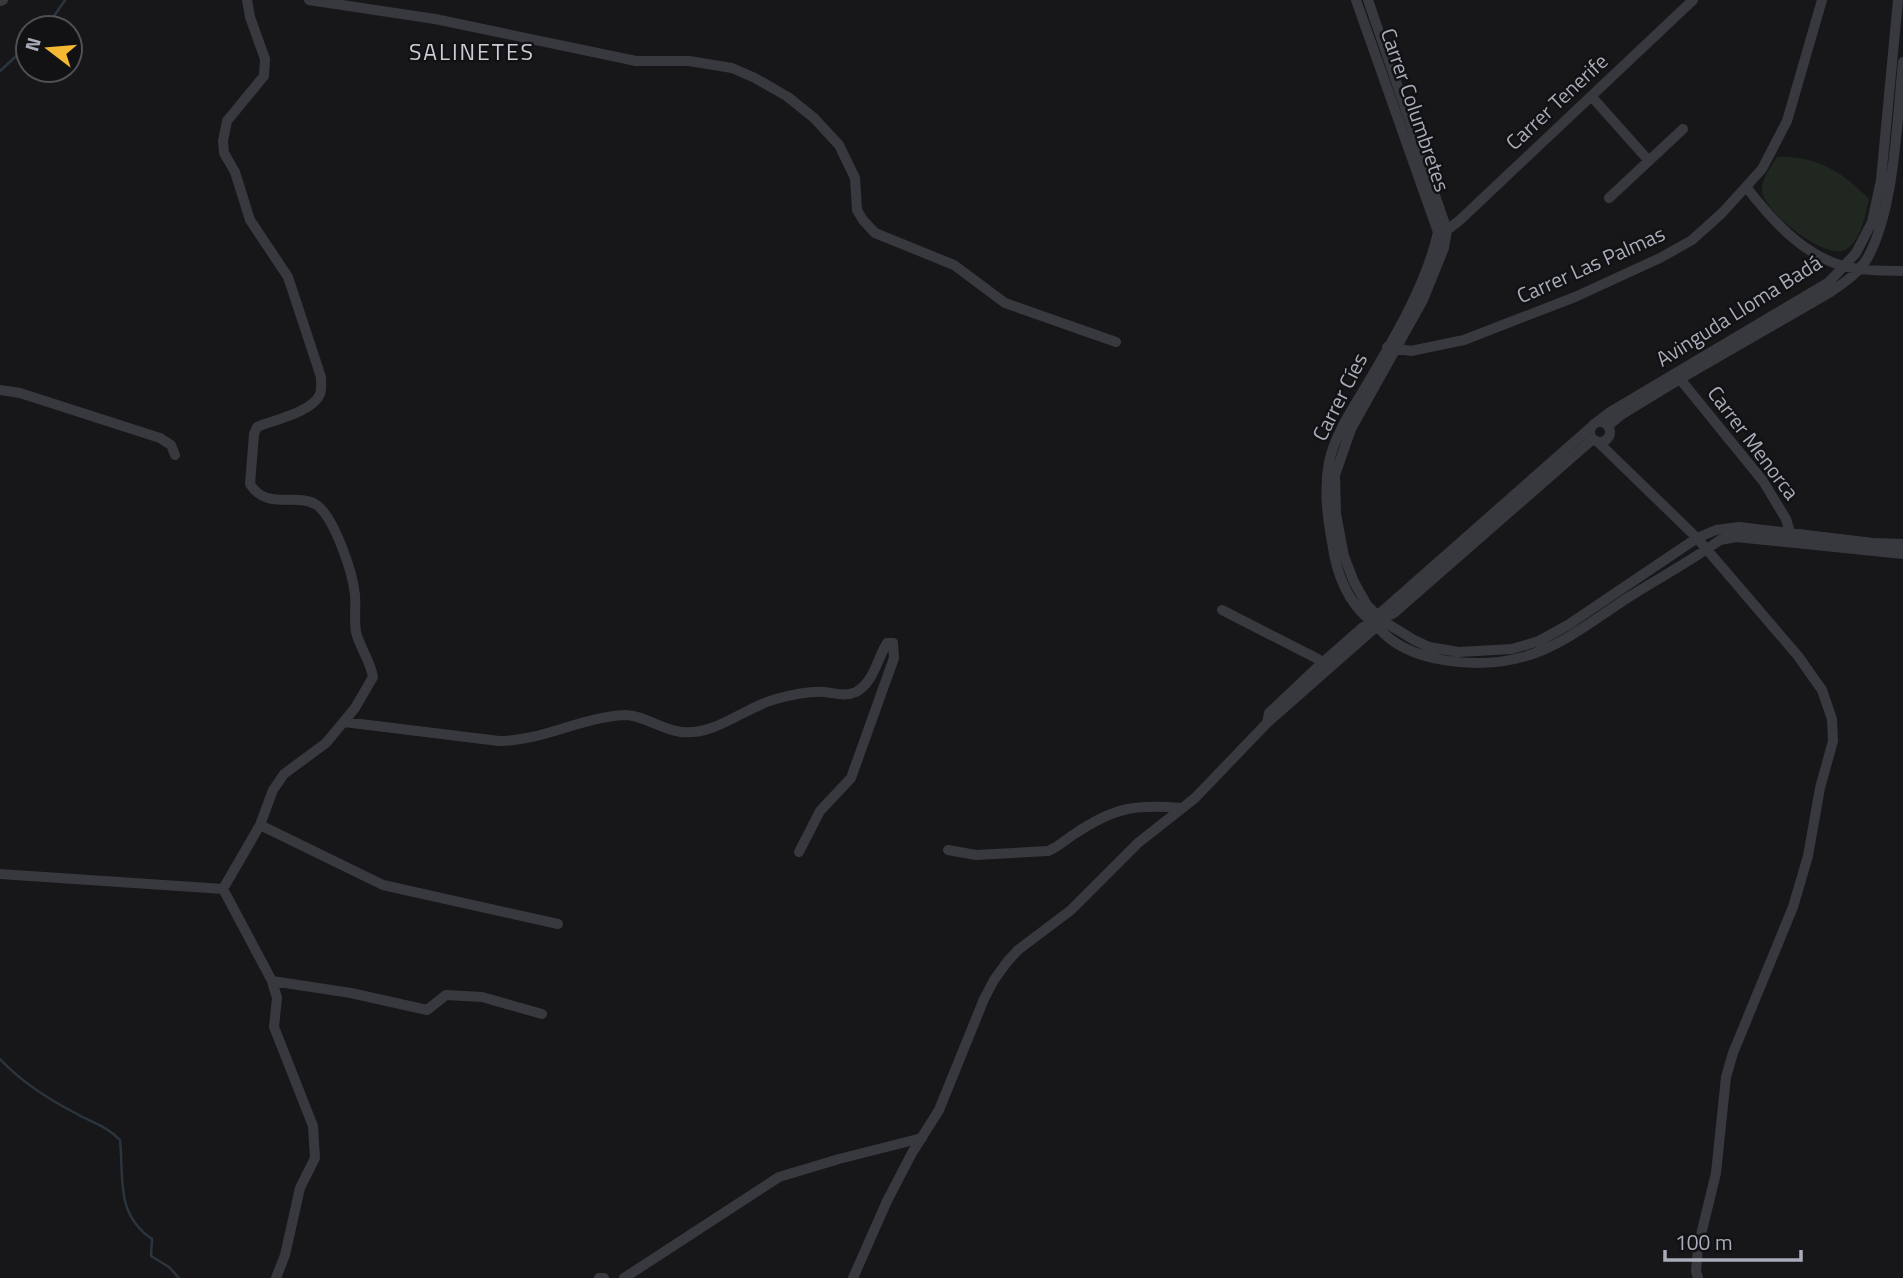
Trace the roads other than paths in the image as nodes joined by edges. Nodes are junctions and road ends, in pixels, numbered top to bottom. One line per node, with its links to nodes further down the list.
1 (247, 0): 35 (street)
2 (309, 0): 8 (street)
3 (1356, 0): 15 (street, Carrer Columbretes)
4 (1368, 0): 15 (street, Carrer Columbretes)
5 (1693, 0): 10 (street, Carrer Tenerife)
6 (1822, 0): 13 (street, Carrer Las Palmas)
7 (1898, 0): 16 (street, Avinguda Lloma Badá)
8 (346, 2): 19 (street)
9 (1903, 62): 17 (street, Avinguda Lloma Badá)
10 (1592, 97): 12 (street); 15 (street, Carrer Tenerife)
11 (1683, 129): 12 (street)
12 (1649, 161): 14 (street)
13 (1746, 188): 16 (street); 20 (street, Carrer Las Palmas)
14 (1609, 198)
15 (1443, 231): 20 (street, Carrer Cíes)
16 (1845, 267): 17 (street); 24 (street, Avinguda Lloma Badá)
17 (1860, 267): 18 (street); 21 (street, Avinguda Lloma Badá)
18 (1903, 271)
19 (1115, 342)
20 (1392, 348): 33 (street, Carrer Cíes)
21 (1680, 380): 23 (street, Avinguda Lloma Badá); 27 (street, Carrer Menorca)
22 (0, 390): 25 (street)
23 (1609, 430): 24 (street, Avinguda Lloma Badá); 24 (street); 26 (street)
24 (1595, 433): 26 (street); 33 (street, Avinguda Lloma Badá)
25 (175, 455)
26 (1620, 463): 28 (street)
27 (1790, 533): 28 (street, Carrer Cíes); 29 (street, Carrer Cíes)
28 (1697, 538): 30 (street); 33 (street, Carrer Cíes)
29 (1903, 544)
30 (1707, 549): 31 (street, Carrer Cíes); 33 (street, Carrer Cíes); 49 (street)
31 (1903, 554)
32 (1223, 610): 34 (street)
33 (1377, 621): 34 (street, Avinguda Lloma Badá)
34 (1326, 666): 36 (street, Avinguda Lloma Badá)
35 (344, 722): 37 (street); 39 (street)
36 (1182, 808): 38 (street); 45 (street, Avinguda Lloma Badá)
37 (260, 825): 41 (street); 42 (street)
38 (948, 850)
39 (799, 852)
40 (0, 874): 41 (street)
41 (223, 890): 43 (street)
42 (558, 924)
43 (272, 981): 44 (street); 46 (street)
44 (542, 1014)
45 (922, 1138): 47 (street); 48 (street, Avinguda Lloma Badá)
46 (276, 1278)
47 (624, 1278)
48 (853, 1278)
49 (1698, 1278)

